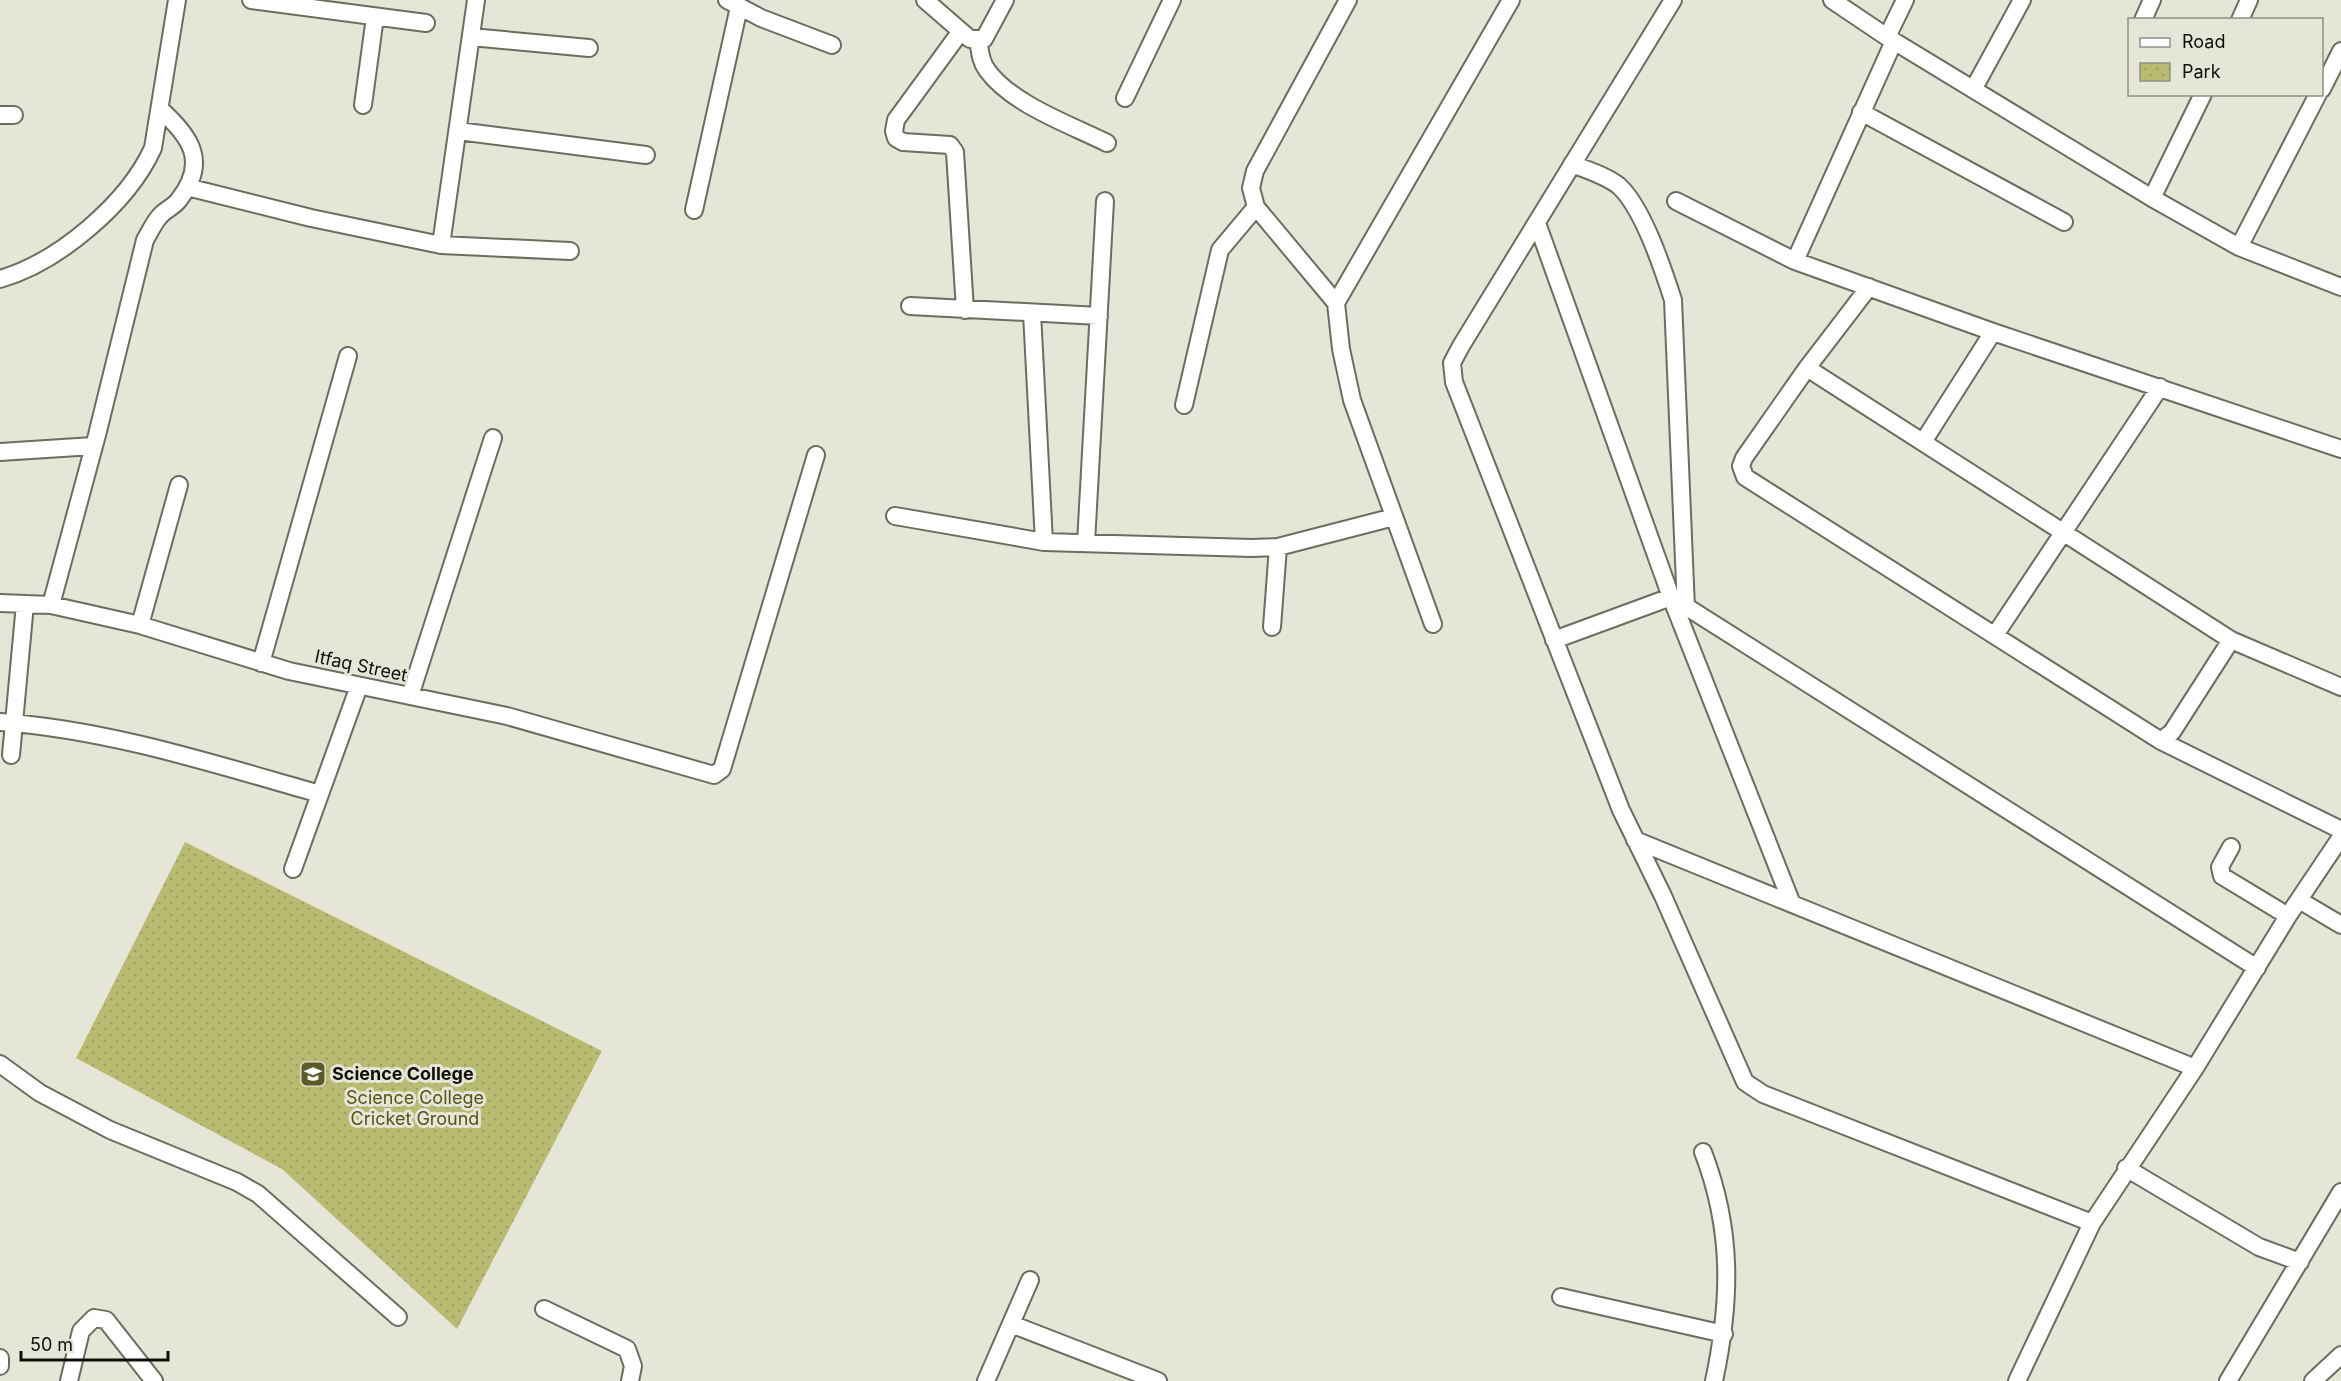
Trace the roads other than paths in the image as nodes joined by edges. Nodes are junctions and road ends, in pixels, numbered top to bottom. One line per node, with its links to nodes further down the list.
1 (177, 0): 33 (street)
2 (251, 0): 16 (street)
3 (476, 0): 21 (street)
4 (925, 0): 20 (street)
5 (1005, 0): 22 (street)
6 (1172, 0): 31 (street)
7 (1348, 0): 43 (street)
8 (1510, 0): 54 (street)
9 (1673, 0): 38 (street)
10 (1832, 0): 23 (street)
11 (1905, 0): 23 (street)
12 (2022, 0): 28 (street)
13 (2152, 0): 17 (street)
14 (2249, 0): 18 (street)
15 (733, 3): 24 (street); 44 (street)
16 (375, 17): 19 (street); 32 (street)
17 (2144, 18)
18 (2241, 18)
19 (426, 23)
20 (962, 31): 22 (street); 56 (street)
21 (471, 37): 25 (street); 35 (street)
22 (978, 39): 36 (street)
23 (1891, 39): 28 (street); 34 (street)
24 (832, 45)
25 (588, 48)
26 (2341, 51): 27 (street)
27 (2323, 86)
28 (1974, 88): 40 (street)
29 (2202, 96): 40 (street)
30 (2317, 96): 48 (street)
31 (1125, 98)
32 (363, 105)
33 (160, 109): 39 (street); 51 (street)
34 (1861, 112): 45 (street); 50 (street)
35 (458, 131): 37 (street); 47 (street)
36 (1107, 143)
37 (646, 155)
38 (1572, 164): 46 (street); 81 (street)
39 (187, 187): 47 (street); 66 (street)
40 (2152, 198): 48 (street)
41 (1105, 201): 58 (street)
42 (1676, 201): 50 (street)
43 (1256, 207): 54 (street); 63 (street)
44 (694, 210)
45 (2064, 222)
46 (1537, 223): 77 (street); 86 (street)
47 (441, 245): 49 (street)
48 (2239, 247): 52 (street)
49 (570, 251)
50 (1795, 261): 53 (street)
51 (0, 279)
52 (2340, 285)
53 (1869, 287): 59 (street); 61 (street)
54 (1336, 303): 72 (street)
55 (910, 306): 56 (street)
56 (964, 309): 57 (street)
57 (1032, 313): 58 (street); 74 (street)
58 (1099, 316): 75 (street)
59 (1993, 332): 62 (street); 65 (street)
60 (348, 356): 88 (street)
61 (1807, 368): 65 (street); 85 (street)
62 (2160, 387): 67 (street); 73 (street)
63 (1184, 405)
64 (493, 438): 91 (street)
65 (1923, 442): 73 (street)
66 (93, 446): 68 (street); 80 (street)
67 (2341, 449)
68 (0, 452)
69 (816, 455): 91 (street, Itfaq Street)
70 (179, 485): 83 (street)
71 (895, 516): 74 (street)
72 (1394, 517): 76 (street); 82 (street)
73 (2062, 531): 85 (street); 87 (street)
74 (1044, 542): 75 (street)
75 (1086, 543): 76 (street)
76 (1278, 547): 84 (street)
77 (1671, 597): 81 (street); 86 (street); 102 (street)
78 (0, 603): 79 (street, Itfaq Street)
79 (25, 604): 80 (street, Itfaq Street); 92 (street)
80 (51, 605): 83 (street, Itfaq Street)
81 (1686, 608): 105 (street)
82 (1433, 624)
83 (140, 625): 88 (street, Itfaq Street)
84 (1272, 627)
85 (1995, 635): 93 (street)
86 (1554, 640): 98 (street)
87 (2231, 640): 90 (street); 93 (street)
88 (261, 663): 89 (street, Itfaq Street)
89 (359, 686): 91 (street, Itfaq Street); 95 (street)
90 (2341, 687)
91 (411, 696)
92 (7, 723): 94 (street); 95 (street)
93 (2161, 741): 96 (street)
94 (10, 756)
95 (320, 794): 100 (street)
96 (2341, 830)
97 (2341, 837): 101 (street)
98 (1635, 840): 102 (street); 111 (street)
99 (2231, 847): 103 (street)
100 (293, 869)
101 (2299, 900): 103 (street); 104 (street)
102 (1792, 904): 107 (street)
103 (2288, 916): 105 (street)
104 (2341, 925)
105 (2257, 968): 107 (street)
106 (0, 1064): 116 (street)
107 (2195, 1068): 109 (street)
108 (1703, 1152): 118 (street)
109 (2126, 1168): 111 (street); 112 (street)
110 (2341, 1192): 112 (street)
111 (2092, 1222): 129 (street)
112 (2300, 1262): 130 (street)
113 (1030, 1280): 117 (street)
114 (1561, 1297): 118 (street)
115 (544, 1309): 125 (street)
116 (398, 1317)
117 (1011, 1324): 122 (street); 126 (street)
118 (1724, 1334): 128 (street)
119 (2341, 1355): 131 (street)
120 (0, 1358): 121 (street)
121 (0, 1366)
122 (1137, 1377): 127 (street)
123 (69, 1381): 124 (street)
124 (154, 1381)
125 (630, 1381)
126 (986, 1381)
127 (1158, 1381)
128 (1714, 1381)
129 (2018, 1381)
130 (2228, 1381)
131 (2313, 1381)

